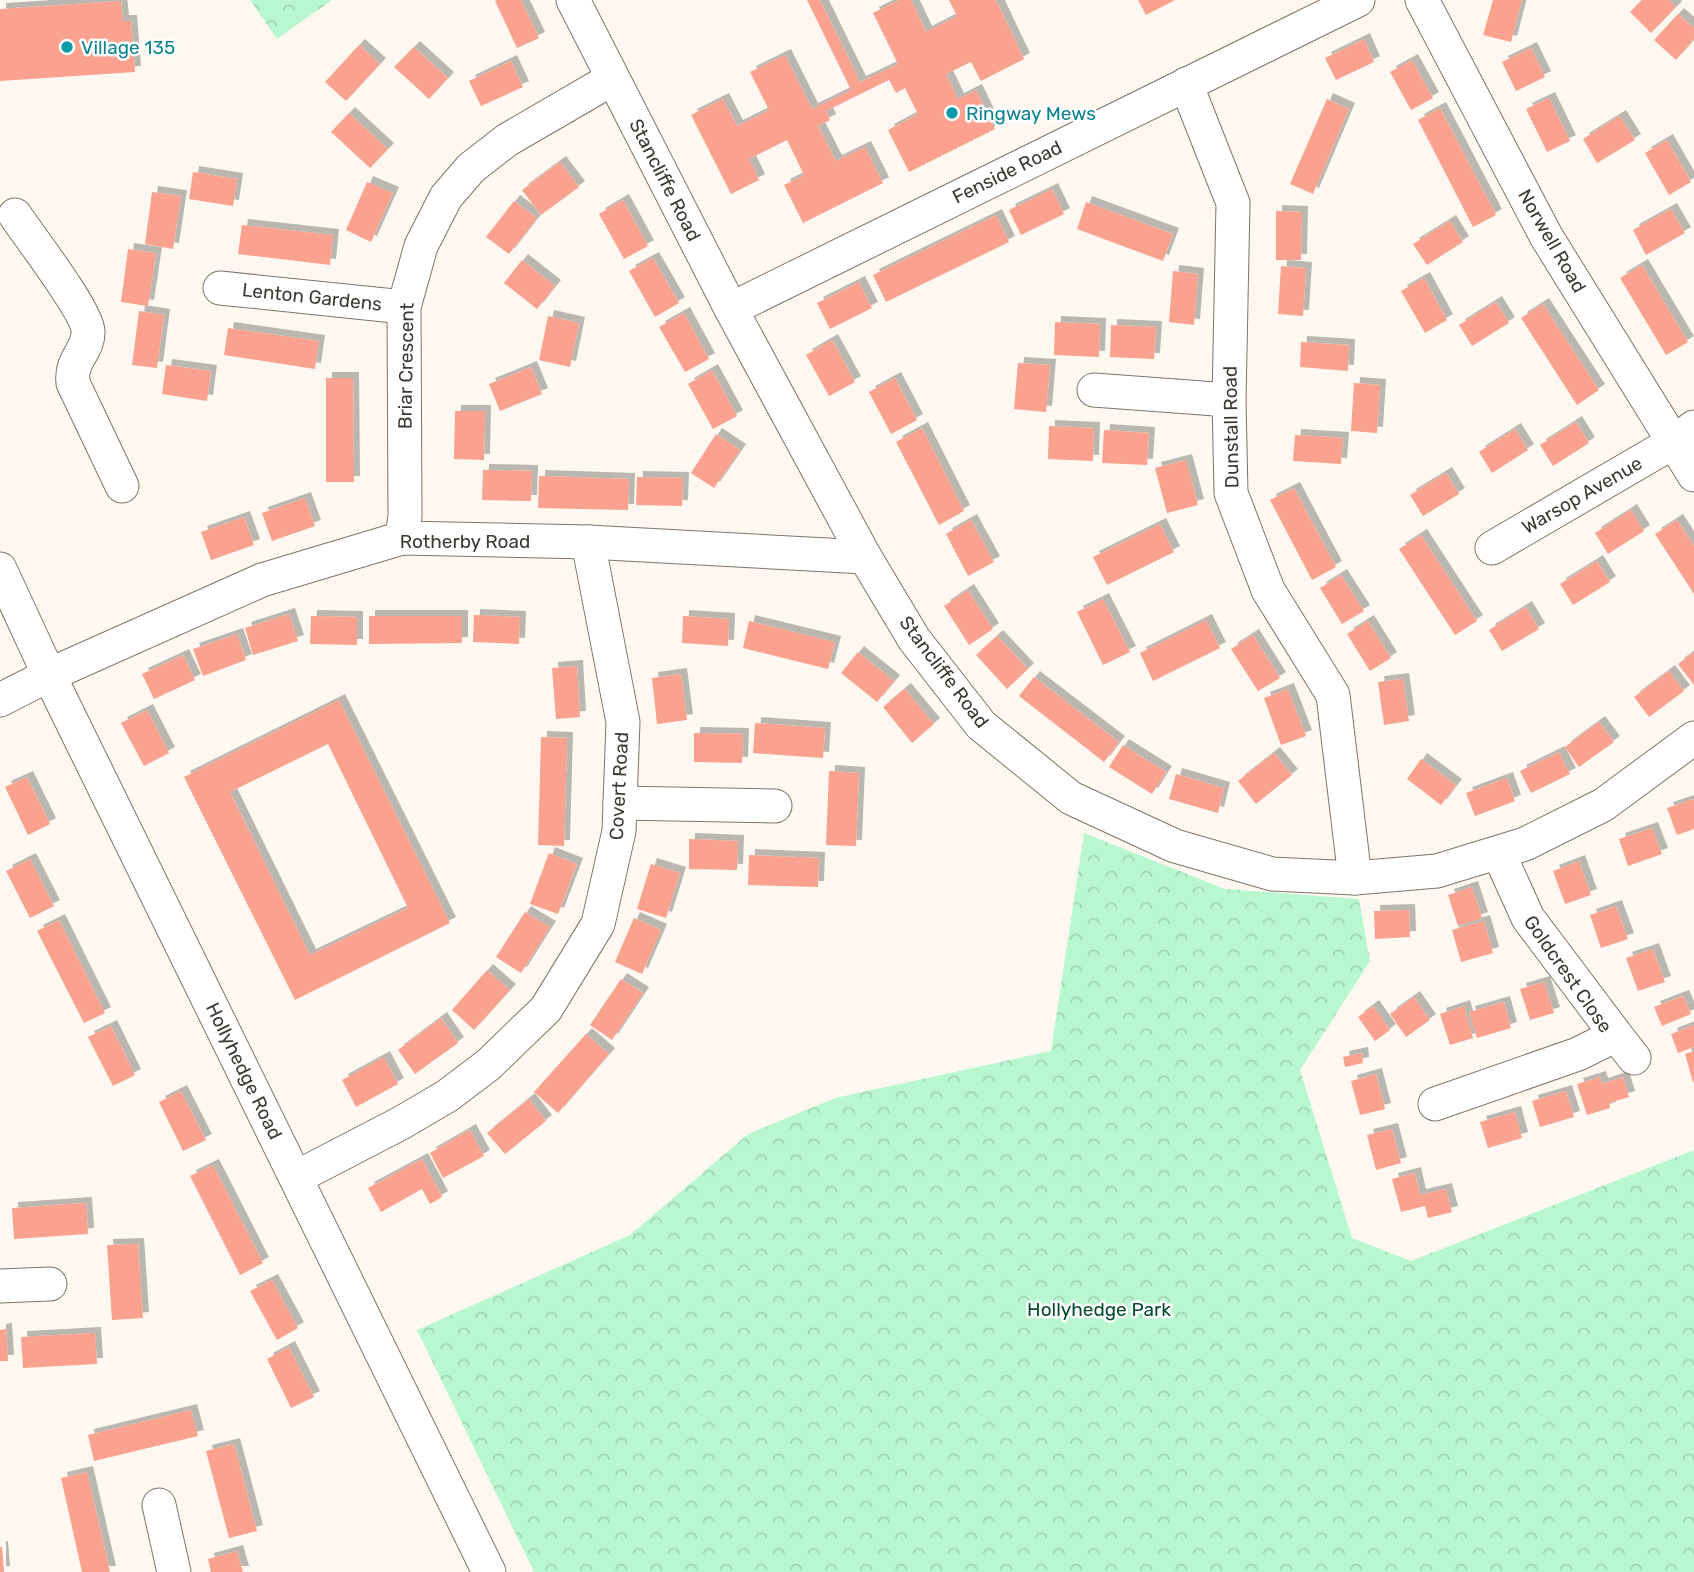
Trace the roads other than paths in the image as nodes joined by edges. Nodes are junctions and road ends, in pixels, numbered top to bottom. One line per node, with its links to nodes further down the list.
1 (573, 0): 4 (street, Stancliffe Road)
2 (1358, 0): 5 (street, Fenside Road)
3 (1422, 0): 12 (street, Norwell Road)
4 (612, 79): 8 (street, Briar Crescent); 9 (street, Stancliffe Road)
5 (1186, 83): 9 (street, Fenside Road); 11 (street, Dunstall Road)
6 (16, 213): 14 (street)
7 (220, 288): 8 (street, Lenton Gardens)
8 (404, 307): 15 (street, Briar Crescent)
9 (731, 309): 18 (street, Stancliffe Road)
10 (1094, 390): 11 (street)
11 (1228, 400): 26 (street, Dunstall Road)
12 (1683, 435): 13 (street, Norwell Road); 17 (street, Warsop Avenue)
13 (1694, 475)
14 (122, 486)
15 (401, 538): 16 (street, Rotherby Road); 20 (street, Rotherby Road)
16 (588, 542): 18 (street, Rotherby Road); 23 (street, Covert Road)
17 (1492, 548)
18 (866, 557): 26 (street, Stancliffe Road)
19 (0, 569): 20 (street, Hollyhedge Road)
20 (49, 675): 21 (street, Rotherby Road); 28 (street, Hollyhedge Road)
21 (0, 700)
22 (1694, 739): 25 (street, Stancliffe Road)
23 (620, 803): 24 (street); 28 (street, Covert Road)
24 (775, 806)
25 (1499, 854): 26 (street, Stancliffe Road); 27 (street, Goldcrest Close)
26 (1355, 878)
27 (1434, 1104)
28 (297, 1177): 33 (street, Hollyhedge Road)
29 (50, 1284): 30 (street)
30 (0, 1286)
31 (159, 1505): 32 (street)
32 (174, 1572)
33 (489, 1572)

